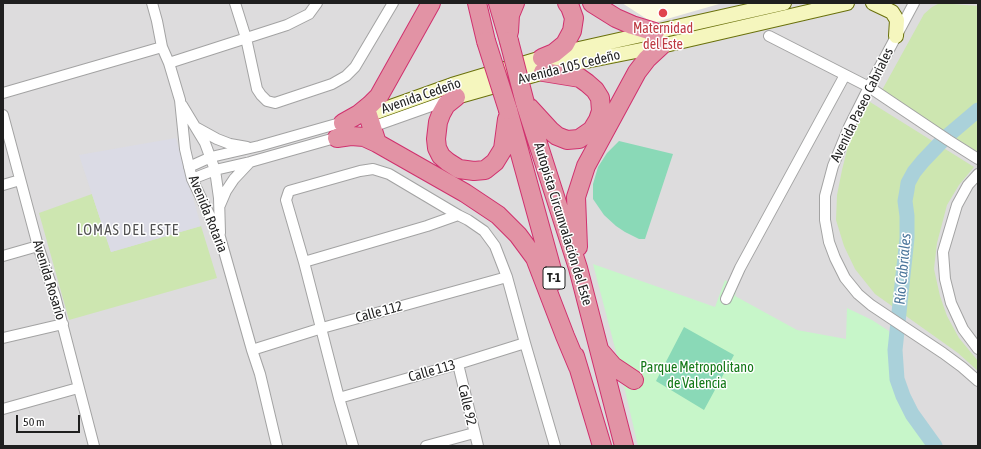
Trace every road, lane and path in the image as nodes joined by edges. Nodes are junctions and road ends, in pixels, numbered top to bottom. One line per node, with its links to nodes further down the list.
1 (152, 3): 21 (street, Avenida Rotaria)
2 (235, 3): 18 (street)
3 (317, 3): 18 (street)
4 (393, 3): 18 (street)
5 (431, 3): 34 (highway)
6 (477, 3): 30 (highway, Autopista Circunvalación del Este / T-1, bridge)
7 (498, 3): 20 (highway, Autopista Circunvalación del Este / T-1)
8 (515, 3): 20 (highway)
9 (567, 3): 23 (highway)
10 (592, 3): 19 (highway)
11 (784, 3): 15 (main road, Avenida 105 Cedeño)
12 (847, 3): 19 (main road, Avenida 105 Cedeño)
13 (873, 3): 17 (main road)
14 (914, 3): 17 (street, Avenida Paseo Cabriales)
15 (749, 7): 19 (main road, Avenida 105 Cedeño)
16 (770, 36): 24 (street)
17 (896, 36): 25 (street, Avenida Paseo Cabriales)
18 (246, 38): 22 (street)
19 (658, 39): 23 (main road, Avenida 105 Cedeño); 51 (highway)
20 (509, 41): 29 (highway, Autopista Circunvalación del Este / T-1, bridge)
21 (162, 47): 22 (street, Avenida Rotaria); 26 (street)
22 (169, 63): 28 (street, Avenida Rotaria)
23 (543, 65): 27 (main road, Avenida 105 Cedeño); 29 (highway); 33 (main road, Avenida Cedeño)
24 (845, 75): 25 (street); 53 (street)
25 (869, 87): 37 (street); 63 (street, Avenida Paseo Cabriales)
26 (3, 93)
27 (456, 97): 30 (highway); 33 (street, Avenida Cedeño)
28 (180, 100): 32 (street); 39 (street, Avenida Rotaria)
29 (525, 103): 51 (highway, Autopista Circunvalación del Este / T-1)
30 (508, 110): 62 (highway, Autopista Circunvalación del Este / T-1)
31 (3, 115): 43 (street, Avenida Rosario)
32 (197, 128): 35 (street); 36 (street)
33 (372, 129): 34 (street, Avenida Cedeño); 34 (highway); 62 (highway)
34 (340, 130): 35 (street, Avenida Cedeño); 38 (street, Avenida Cedeño)
35 (259, 146): 36 (street, Avenida Cedeño)
36 (211, 157): 39 (street, Avenida Cedeño); 40 (street)
37 (976, 158)
38 (250, 162): 40 (street, Avenida Cedeño); 45 (street)
39 (189, 167): 42 (street, Avenida Rotaria)
40 (215, 170): 42 (street, Avenida Cedeño); 45 (street)
41 (978, 174): 58 (street)
42 (192, 179): 47 (street, Avenida Rotaria)
43 (20, 180): 44 (street); 48 (street, Avenida Rosario)
44 (3, 185)
45 (219, 207): 47 (street)
46 (458, 215): 50 (street); 50 (street); 52 (street)
47 (220, 237): 59 (street, Avenida Rotaria)
48 (38, 246): 49 (street); 54 (street, Avenida Rosario)
49 (3, 256)
50 (304, 262): 55 (street)
51 (578, 268): 60 (highway, Autopista Circunvalación del Este / T-1)
52 (507, 277): 55 (street, Calle 112); 57 (street)
53 (726, 299)
54 (63, 324): 56 (street); 64 (street, Avenida Rosario)
55 (322, 328): 59 (street, Calle 112); 66 (street)
56 (3, 338)
57 (525, 343): 61 (street, Calle 113); 74 (street)
58 (978, 349)
59 (252, 350): 70 (street, Avenida Rotaria)
60 (600, 352): 65 (highway, Autopista Circunvalación del Este / T-1); 65 (highway)
61 (458, 364): 66 (street, Calle 113); 68 (street, Calle 92)
62 (578, 367): 75 (highway, Autopista Circunvalación del Este / T-1)
63 (978, 382)
64 (78, 388): 67 (street); 69 (street, Avenida Rosario)
65 (612, 397): 76 (highway, Autopista Circunvalación del Este / T-1)
66 (339, 398): 71 (street)
67 (3, 409)
68 (474, 433): 72 (street); 73 (street, Calle 92)
69 (94, 446)
70 (277, 446)
71 (354, 446)
72 (426, 446)
73 (478, 446)
74 (555, 446)
75 (602, 446)
76 (624, 446)

